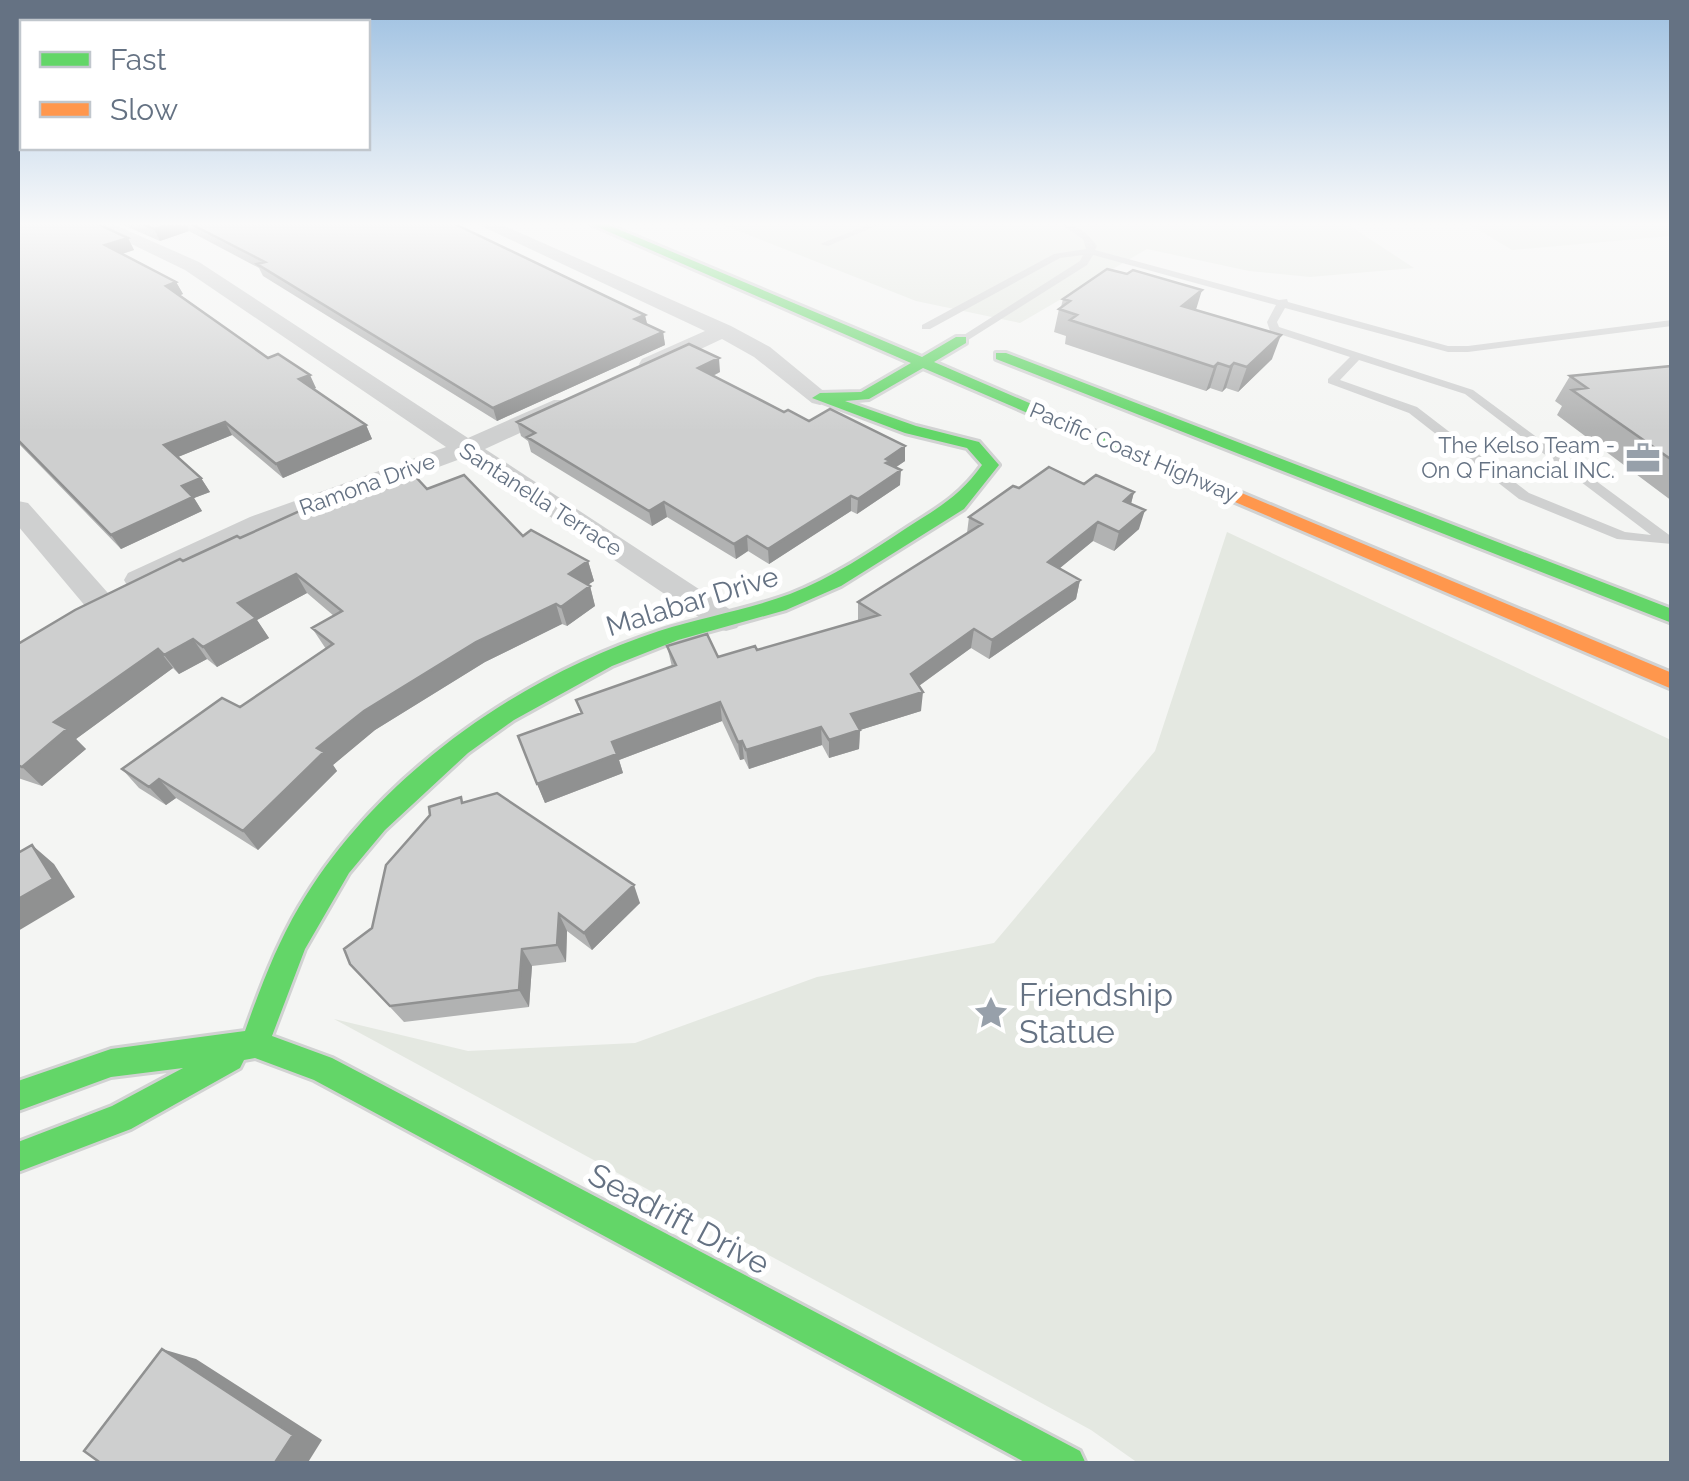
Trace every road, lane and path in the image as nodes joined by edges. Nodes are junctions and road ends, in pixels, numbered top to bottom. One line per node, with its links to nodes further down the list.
1 (232, 293): 19 (street, Santanella Terrace)
2 (640, 293): 11 (street)
3 (757, 293): 13 (main road, Pacific Coast Highway)
4 (989, 293): 10 (lane)
5 (1036, 293): 12 (lane)
6 (1253, 293): 7 (lane)
7 (1283, 301): 9 (lane); 14 (lane)
8 (898, 316): 10 (main road, Pacific Coast Highway)
9 (1672, 322)
10 (926, 327): 12 (main road, Pacific Coast Highway); 13 (main road)
11 (724, 331): 16 (street); 18 (street)
12 (961, 340): 15 (main road); 22 (main road, Pacific Coast Highway)
13 (886, 349): 15 (main road, Pacific Coast Highway); 18 (main road)
14 (1357, 356): 21 (lane); 21 (lane)
15 (923, 364): 18 (main road); 24 (main road, Pacific Coast Highway)
16 (620, 378)
17 (585, 394): 19 (street, Ramona Drive)
18 (820, 398): 23 (main road, Malabar Drive)
19 (464, 449): 20 (street, Ramona Drive); 23 (street, Santanella Terrace)
20 (18, 509)
21 (1670, 541)
22 (1672, 617)
23 (726, 621): 25 (main road, Malabar Drive)
24 (1672, 682)
25 (255, 1044): 26 (main road); 27 (main road); 28 (main road, Seadrift Drive)
26 (18, 1096)
27 (18, 1157)
28 (1067, 1464)

